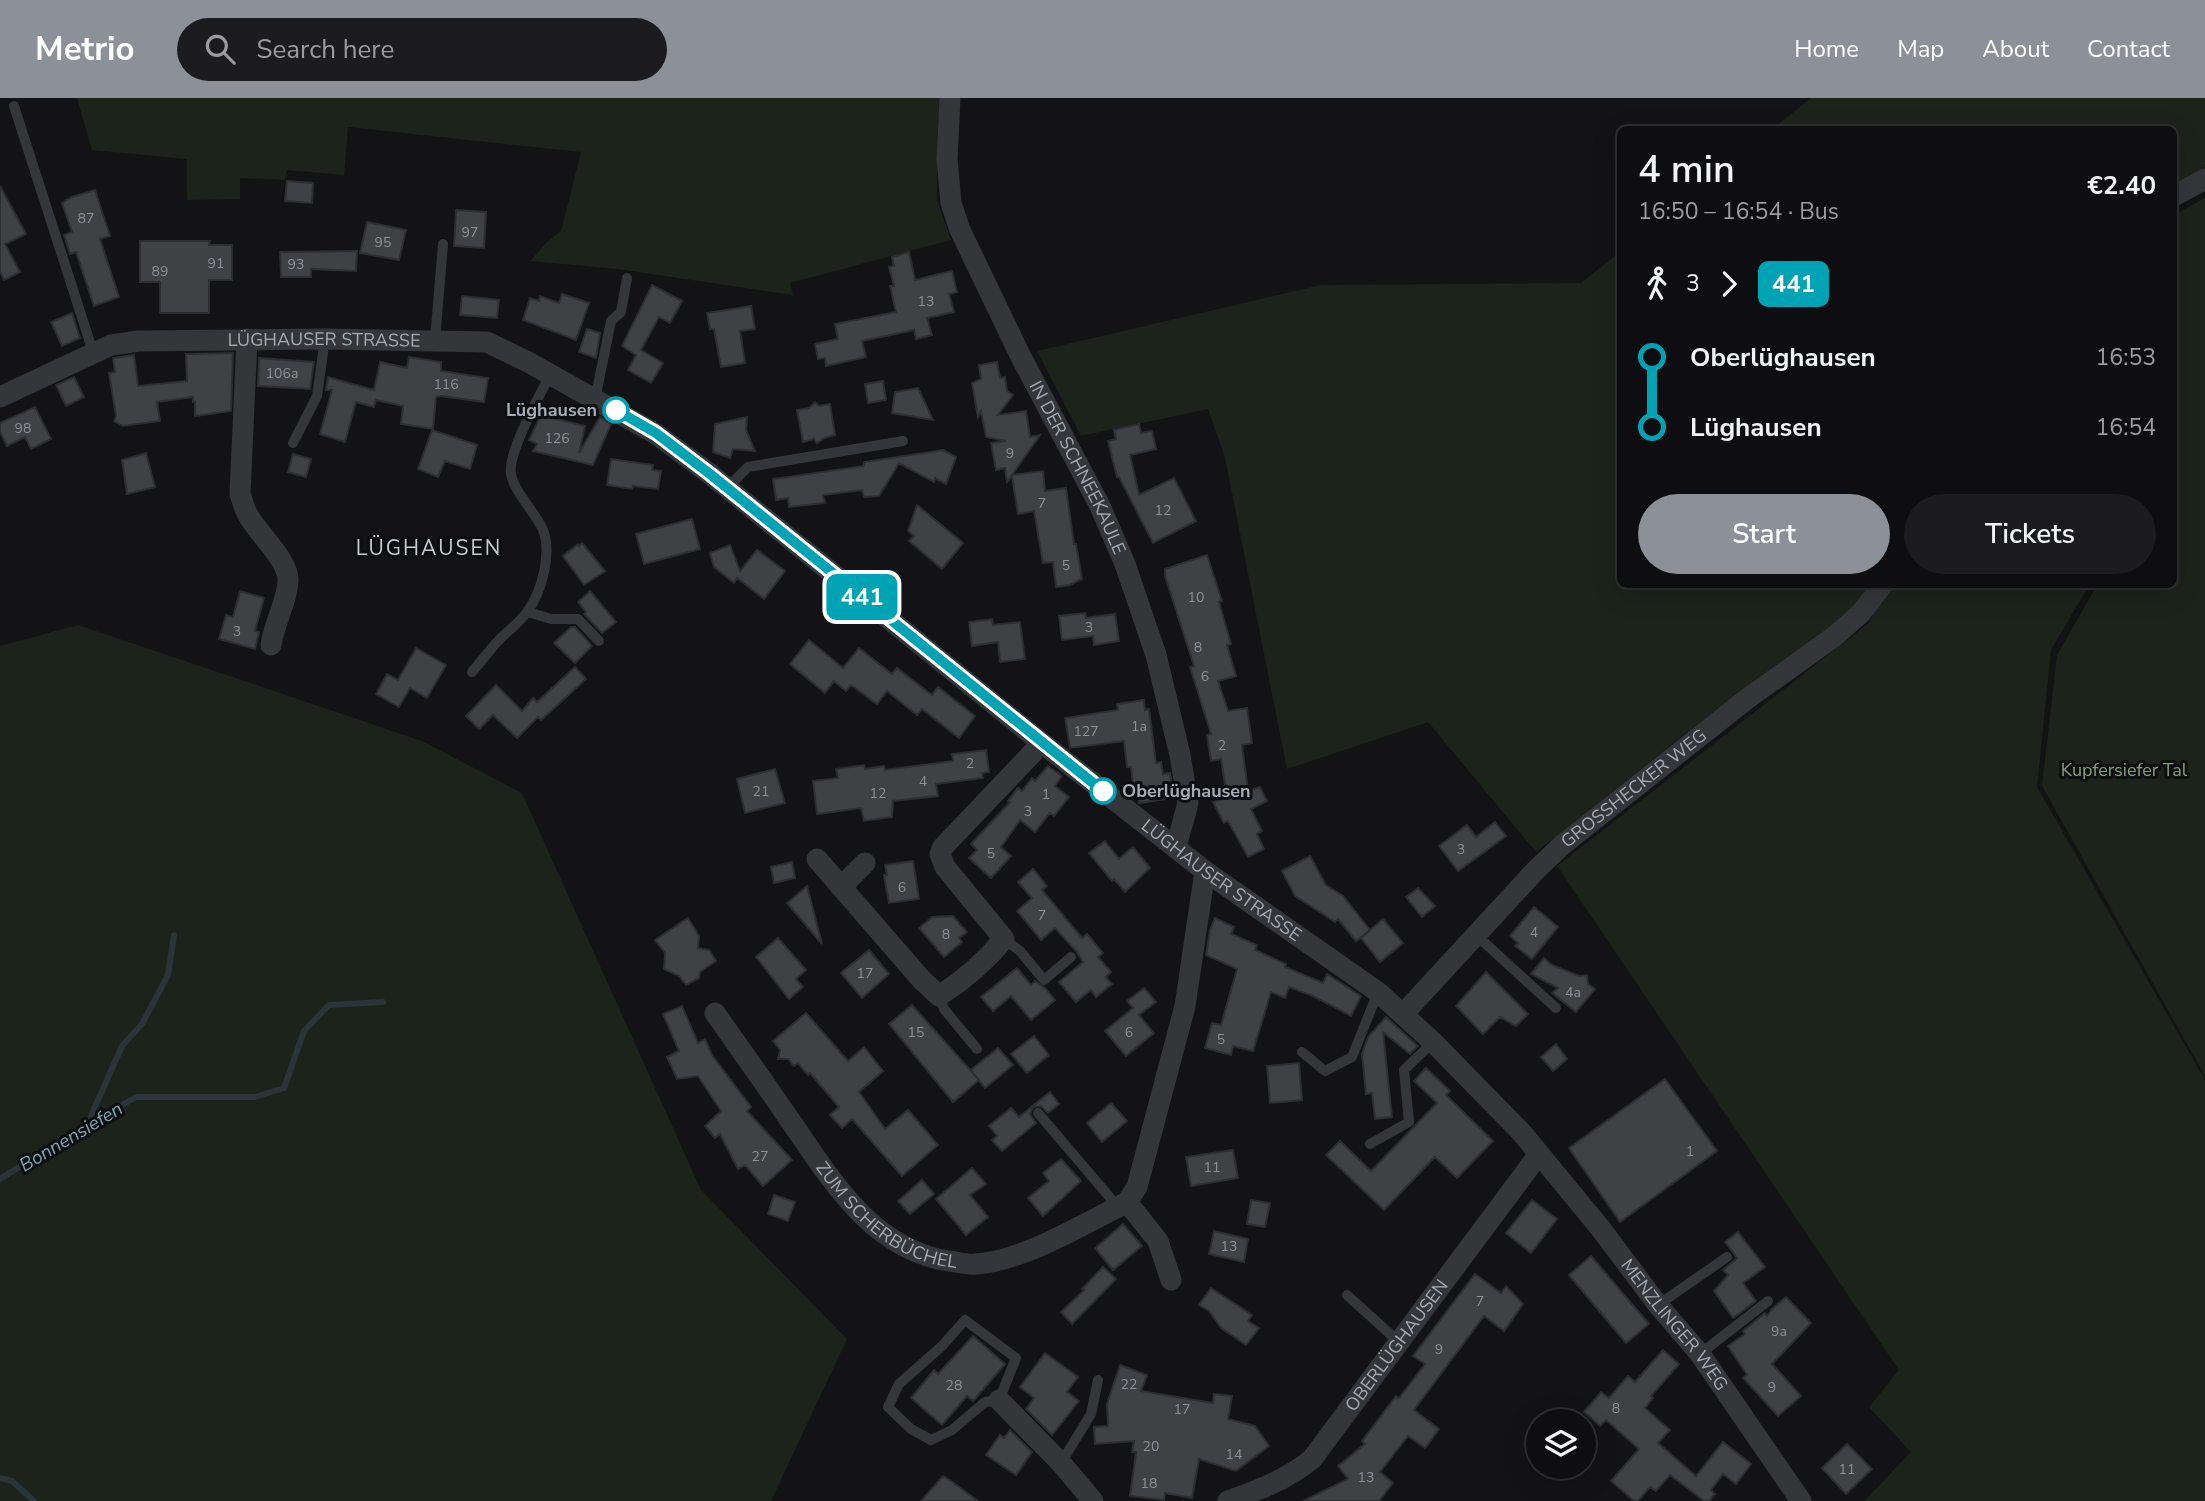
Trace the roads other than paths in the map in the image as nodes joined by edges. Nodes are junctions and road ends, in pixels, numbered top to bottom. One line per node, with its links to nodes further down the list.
1 (950, 98): 23 (street, IN DER SCHNEEKAULE)
2 (14, 106): 10 (lane)
3 (2205, 179): 4 (street)
4 (2177, 194)
5 (443, 244): 9 (lane)
6 (627, 278): 13 (lane)
7 (247, 339): 8 (street, LÜGHAUSER STRASSE); 10 (street, LÜGHAUSER STRASSE); 20 (street)
8 (325, 339): 9 (street, LÜGHAUSER STRASSE); 15 (lane)
9 (435, 340): 11 (street, LÜGHAUSER STRASSE)
10 (93, 352): 12 (street, LÜGHAUSER STRASSE)
11 (550, 374): 13 (street, LÜGHAUSER STRASSE); 18 (lane)
12 (0, 397)
13 (595, 400): 16 (street, LÜGHAUSER STRASSE)
14 (903, 441): 16 (lane)
15 (293, 443)
16 (727, 488): 22 (street, LÜGHAUSER STRASSE)
17 (1880, 588): 28 (street, GROSSHECKER WEG)
18 (528, 612): 19 (lane); 21 (lane)
19 (599, 641)
20 (271, 645)
21 (472, 672)
22 (1042, 743): 23 (street, LÜGHAUSER STRASSE); 29 (street)
23 (1177, 847): 26 (street, LÜGHAUSER STRASSE)
24 (817, 859): 27 (street)
25 (865, 863): 27 (street)
26 (1205, 871): 31 (street, LÜGHAUSER STRASSE); 42 (street)
27 (841, 887): 32 (street)
28 (1476, 935): 33 (lane); 35 (street, GROSSHECKER WEG)
29 (1004, 939): 30 (lane); 32 (street)
30 (1071, 957)
31 (1378, 992): 35 (street, LÜGHAUSER STRASSE); 38 (lane)
32 (939, 996): 37 (lane)
33 (1556, 1008)
34 (715, 1013): 42 (street, ZUM SCHERBÜCHEL)
35 (1404, 1013): 36 (street, LÜGHAUSER STRASSE)
36 (1433, 1042): 40 (lane); 41 (street, LÜGHAUSER STRASSE)
37 (977, 1049)
38 (1302, 1052)
39 (1038, 1113): 42 (lane)
40 (1370, 1144)
41 (1539, 1154): 47 (street, MENZLINGER WEG); 48 (street, OBERLÜGHAUSEN)
42 (1122, 1204): 44 (street)
43 (1727, 1257): 47 (lane)
44 (1171, 1280)
45 (1347, 1295): 48 (lane)
46 (1768, 1301): 49 (lane)
47 (1658, 1305): 49 (street, MENZLINGER WEG)
48 (1400, 1343): 54 (street, OBERLÜGHAUSEN)
49 (1700, 1354): 55 (street, MENZLINGER WEG)
50 (1098, 1380): 52 (lane)
51 (999, 1399): 51 (lane); 52 (street)
52 (1061, 1463): 53 (street)
53 (1093, 1501)
54 (1228, 1501)
55 (1801, 1501)

